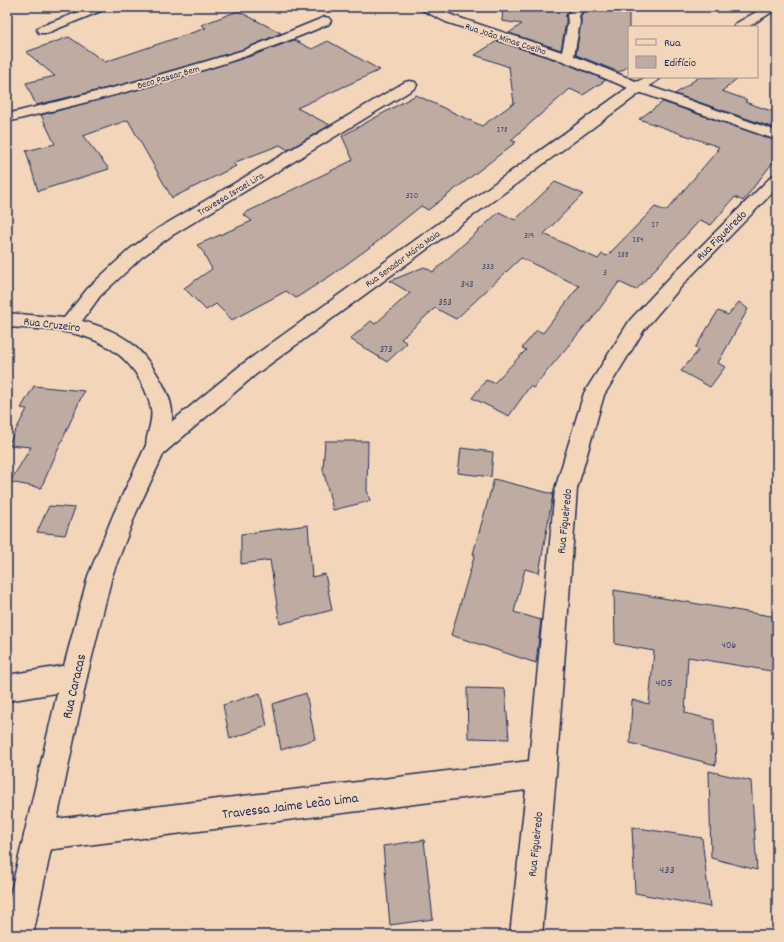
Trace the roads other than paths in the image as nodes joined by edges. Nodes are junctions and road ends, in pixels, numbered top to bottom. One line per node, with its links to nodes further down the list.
1 (102, 7): 7 (street)
2 (424, 7): 8 (street, Rua João Minas Coelho)
3 (773, 7): 6 (street)
4 (572, 10): 8 (street)
5 (325, 21): 12 (street, Beco Passar Bem)
6 (741, 26)
7 (43, 30)
8 (567, 58): 11 (street, Rua João Minas Coelho)
9 (653, 78): 11 (street, Rua Senador Mário Maia)
10 (410, 85): 16 (street, Travessa Israel Lira)
11 (638, 87): 13 (street); 17 (street, Rua Senador Mário Maia)
12 (7, 118)
13 (777, 136)
14 (777, 179): 20 (street, Rua Figueiredo)
15 (7, 320): 16 (street, Rua Cruzeiro)
16 (70, 324): 17 (street, Rua Cruzeiro)
17 (156, 446): 18 (street, Rua Caracas)
18 (74, 677): 19 (street); 21 (street, Rua Caracas)
19 (7, 688)
20 (542, 774): 21 (street, Travessa Jaime Leão Lima); 23 (street, Rua Figueiredo)
21 (39, 836): 22 (street, Rua Caracas)
22 (17, 935)
23 (526, 935)

